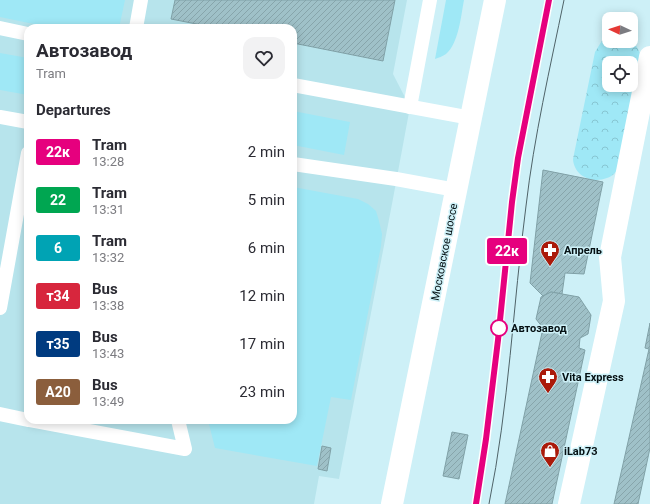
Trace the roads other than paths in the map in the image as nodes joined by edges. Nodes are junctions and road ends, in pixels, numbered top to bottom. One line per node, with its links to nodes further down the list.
1 (141, 0): 4 (lane)
2 (430, 0): 9 (lane)
3 (495, 0): 11 (main road, Московское шоссе)
4 (137, 24)
5 (0, 28): 6 (lane)
6 (24, 33)
7 (650, 57): 22 (main road)
8 (297, 86): 9 (lane)
9 (410, 107): 11 (lane)
10 (0, 117): 12 (lane)
11 (471, 118): 15 (main road, Московское шоссе)
12 (24, 121)
13 (297, 165): 15 (lane)
14 (24, 175): 16 (lane)
15 (456, 190): 21 (main road, Московское шоссе)
16 (0, 308)
17 (0, 414): 18 (lane)
18 (24, 419)
19 (51, 424): 20 (lane)
20 (179, 424)
21 (392, 504)
22 (569, 504)

